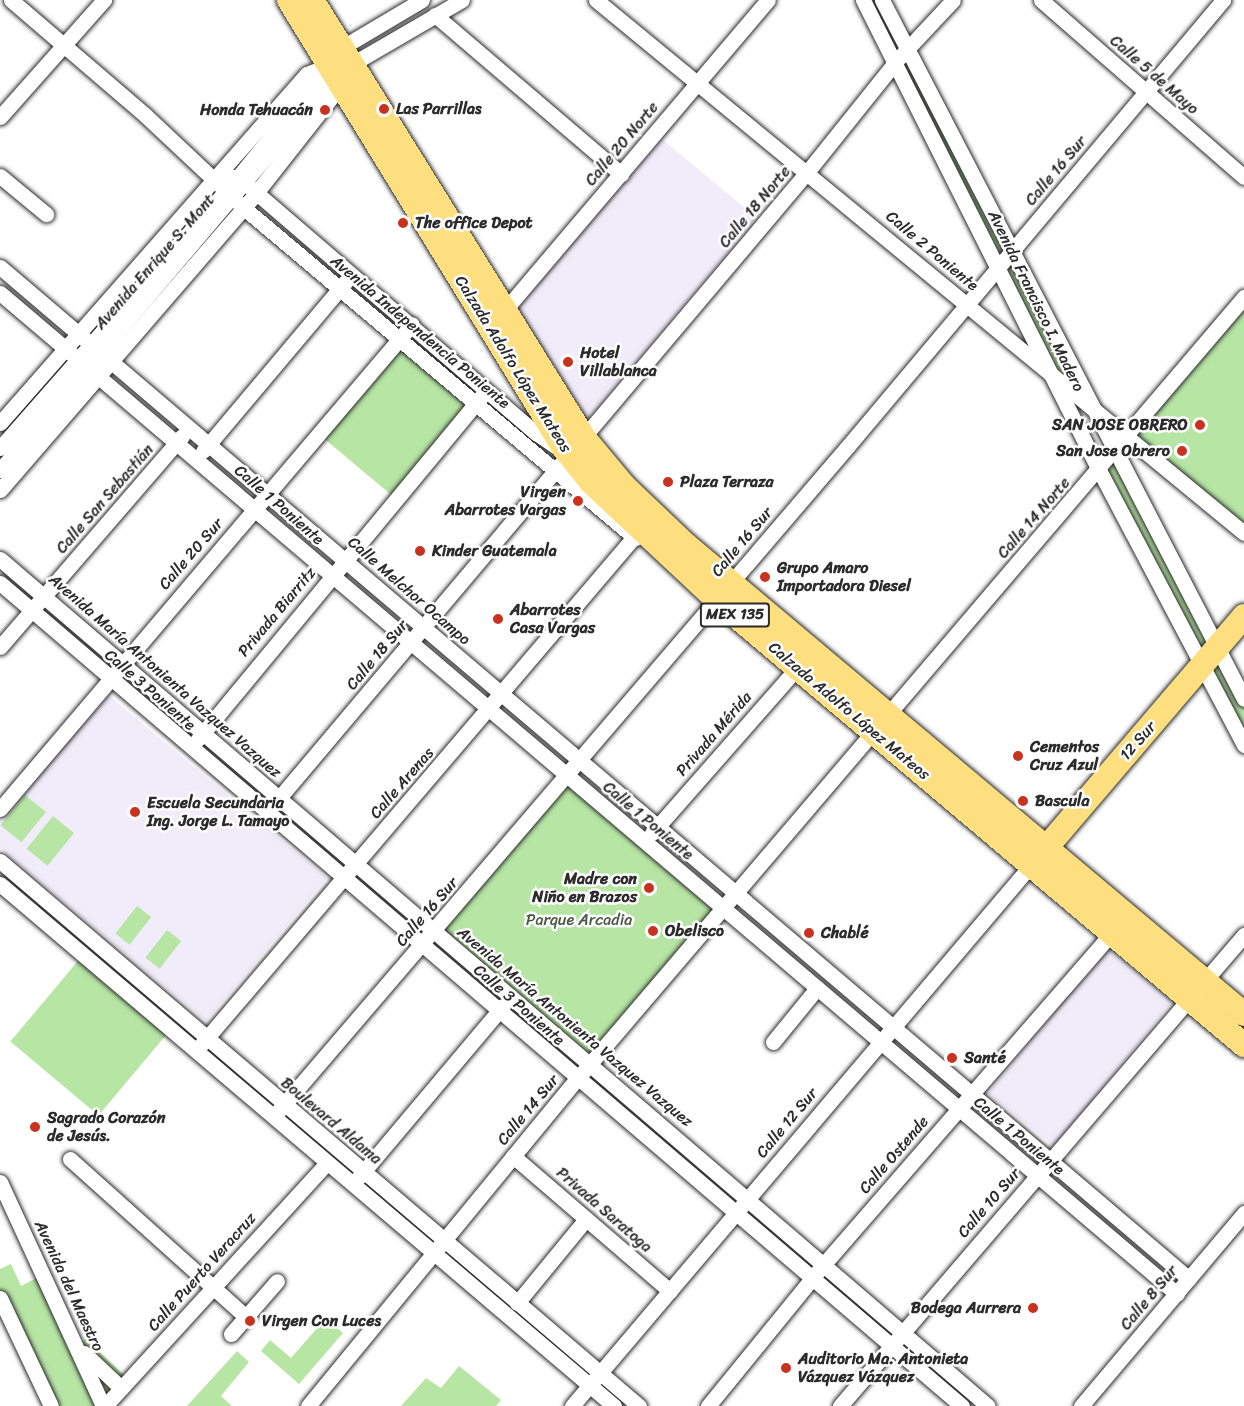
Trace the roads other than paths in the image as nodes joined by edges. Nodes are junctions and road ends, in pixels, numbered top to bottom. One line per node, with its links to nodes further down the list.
1 (11, 0): 15 (street, Avenida Independencia Poniente)
2 (104, 0): 15 (street)
3 (289, 0): 18 (main road, Calzada Adolfo López Mateos / MEX 135)
4 (312, 0): 18 (main road, Calzada Adolfo López Mateos / MEX 135)
5 (422, 0): 18 (street)
6 (462, 0): 14 (street)
7 (596, 0): 19 (street, Calle 2 Poniente)
8 (863, 0): 17 (street, Avenida Francisco I. Madero)
9 (882, 0): 16 (street, Avenida Francisco I. Madero)
10 (953, 0): 16 (street, Calle 18 Norte)
11 (1041, 0): 20 (street, Calle 5 de Mayo)
12 (1223, 0): 20 (street, Calle 16 Sur)
13 (763, 2): 19 (street, Calle 20 Norte)
14 (435, 15): 18 (street); 23 (street)
15 (66, 46): 21 (street); 27 (street, Avenida Independencia Poniente)
16 (909, 51): 17 (street, Calle 18 Norte); 29 (street, Avenida Francisco I. Madero)
17 (896, 61): 22 (street, Calle 18 Norte); 30 (street, Avenida Francisco I. Madero)
18 (340, 67): 26 (street); 27 (street); 37 (main road, Calzada Adolfo López Mateos / MEX 135); 54 (main road, Calzada Adolfo López Mateos / MEX 135)
19 (699, 81): 22 (street, Calle 2 Poniente); 23 (street, Calle 20 Norte)
20 (1146, 92): 25 (street, Calle 5 de Mayo); 29 (street, Calle 16 Sur)
21 (0, 117)
22 (808, 171): 36 (street, Calle 2 Poniente); 54 (street, Calle 18 Norte)
23 (621, 174): 37 (street, Calle 20 Norte)
24 (0, 176): 28 (street)
25 (1244, 177)
26 (247, 185): 27 (street); 27 (street); 32 (street, Avenida Independencia Poniente)
27 (230, 194): 33 (street, Avenida Independencia Poniente); 40 (street); 40 (street, Avenida Enrique S. Mont)
28 (46, 214)
29 (1012, 252): 30 (street, Calle 16 Sur); 46 (street, Avenida Francisco I. Madero)
30 (998, 264): 36 (street, Calle 16 Sur); 43 (street, Avenida Francisco I. Madero)
31 (0, 267): 40 (street, Calle Melchor Ocampo)
32 (352, 274): 33 (street); 38 (street, Avenida Independencia Poniente)
33 (341, 288): 39 (street, Avenida Independencia Poniente); 51 (street)
34 (0, 294): 41 (street)
35 (1244, 297): 49 (street, Calle 14 Norte)
36 (967, 304): 43 (street, Calle 2 Poniente); 69 (street, Calle 16 Sur)
37 (504, 311): 54 (main road, Calzada Adolfo López Mateos / MEX 135)
38 (412, 324): 39 (street, Calle 20 Sur); 44 (street, Avenida Independencia Poniente)
39 (400, 339): 45 (street, Avenida Independencia Poniente); 59 (street, Calle 20 Sur)
40 (94, 347): 41 (street); 42 (street); 42 (street, Avenida Enrique S. Mont); 48 (street, Calle Melchor Ocampo)
41 (65, 348): 42 (street); 47 (street)
42 (87, 367): 50 (street, Calle 1 Poniente); 52 (street, Avenida Enrique S. Mont); 56 (street, Avenida Enrique S. Mont); 58 (street)
43 (1053, 375): 46 (street, Calle 2 Poniente); 57 (street, Avenida Francisco I. Madero)
44 (487, 390): 45 (street, Privada Biarritz); 54 (street, Avenida Independencia Poniente)
45 (476, 403): 54 (street, Avenida Independencia Poniente); 65 (street, Privada Biarritz)
46 (1092, 408): 49 (street, Calle 2 Poniente); 53 (street, Avenida Francisco I. Madero)
47 (0, 423)
48 (189, 428): 50 (street, Calle San Sebastián); 51 (street, Calle Melchor Ocampo)
49 (1128, 437): 53 (street, Calle 14 Norte); 61 (street, Calle 2 Poniente)
50 (177, 442): 55 (street, Calle 1 Poniente); 70 (street, Calle San Sebastián)
51 (208, 444): 55 (street); 59 (street, Calle Melchor Ocampo)
52 (0, 448)
53 (1115, 452): 57 (street, Calle 14 Norte); 63 (street, Avenida Francisco I. Madero)
54 (569, 454): 62 (street, Avenida Independencia Poniente); 69 (main road, Calzada Adolfo López Mateos / MEX 135); 69 (main road, Calzada Adolfo López Mateos / MEX 135); 73 (street, Calle 18 Sur)
55 (196, 458): 60 (street, Calle 1 Poniente)
56 (0, 470)
57 (1099, 470): 66 (street, Avenida Francisco I. Madero); 84 (street, Calle 14 Norte)
58 (0, 490)
59 (266, 493): 60 (street, Calle 20 Sur); 65 (street, Calle Melchor Ocampo)
60 (255, 507): 67 (street, Calle 1 Poniente); 78 (street, Calle 20 Sur)
61 (1244, 533)
62 (634, 537): 69 (street, Avenida Independencia Poniente); 81 (street, Calle Arenas)
63 (1169, 555): 66 (street); 76 (street, Avenida Francisco I. Madero)
64 (0, 560): 70 (street, Avenida María Antonienta Vazquez Vazquez)
65 (345, 560): 67 (street, Privada Biarritz); 73 (street, Calle Melchor Ocampo)
66 (1149, 565): 79 (street, Avenida Francisco I. Madero)
67 (332, 575): 74 (street, Calle 1 Poniente); 85 (street, Privada Biarritz)
68 (0, 583): 71 (street, Calle 3 Poniente)
69 (720, 595): 77 (main road, Calzada Adolfo López Mateos / MEX 135); 88 (street, Calle 16 Sur)
70 (45, 597): 71 (street, Calle San Sebastián); 78 (street, Avenida María Antonienta Vazquez Vazquez)
71 (32, 611): 75 (street, Calle San Sebastián); 80 (street, Calle 3 Poniente)
72 (1244, 616): 76 (main road, 12 Sur)
73 (423, 627): 74 (street, Calle 18 Sur); 81 (street, Calle Melchor Ocampo)
74 (411, 643): 83 (street, Calle 1 Poniente); 90 (street, Calle 18 Sur)
75 (0, 647)
76 (1217, 648): 79 (main road, 12 Sur); 82 (street, Avenida Francisco I. Madero)
77 (804, 659): 84 (main road, Calzada Adolfo López Mateos / MEX 135); 93 (street, Privada Mérida)
78 (121, 663): 80 (street, Calle 20 Sur); 85 (street, Avenida María Antonienta Vazquez Vazquez)
79 (1202, 667): 86 (street, Avenida Francisco I. Madero); 95 (main road, 12 Sur)
80 (109, 678): 87 (street, Calle 3 Poniente); 91 (street, Calle 20 Sur)
81 (502, 694): 83 (street, Calle Arenas); 88 (street, Calle Melchor Ocampo)
82 (1244, 699)
83 (489, 709): 89 (street, Calle 1 Poniente); 97 (street, Calle Arenas)
84 (881, 725): 95 (main road, Calzada Adolfo López Mateos / MEX 135); 100 (street, Calle 14 Sur)
85 (201, 731): 87 (street, Privada Biarritz); 90 (street, Avenida María Antonienta Vazquez Vazquez)
86 (1244, 745)
87 (192, 750): 92 (street, Calle 3 Poniente)
88 (580, 760): 89 (street, Calle 16 Sur); 93 (street, Calle Melchor Ocampo)
89 (567, 776): 94 (street, Calle 1 Poniente); 102 (street, Calle 16 Sur)
90 (280, 798): 92 (street, Calle 18 Sur); 97 (street, Avenida María Antonienta Vazquez Vazquez)
91 (0, 809)
92 (266, 813): 98 (street, Calle 3 Poniente)
93 (657, 827): 94 (street, Privada Mérida); 100 (street, Calle 1 Poniente)
94 (645, 842): 101 (street, Calle 1 Poniente)
95 (1039, 856): 103 (main road, Calzada Adolfo López Mateos / MEX 135); 107 (main road, Calzada Adolfo López Mateos / MEX 135); 111 (street, Calle 12 Sur)
96 (0, 861): 112 (street, Boulevard Aldama)
97 (356, 863): 98 (street, Calle Arenas); 102 (street, Avenida María Antonienta Vazquez Vazquez)
98 (343, 878): 105 (street, Calle 3 Poniente); 112 (street, Calle Arenas)
99 (0, 884): 116 (street, Boulevard Aldama)
100 (738, 893): 101 (street, Calle 14 Sur); 111 (street, Calle 1 Poniente)
101 (724, 909): 106 (street, Calle 1 Poniente); 117 (street, Calle 14 Sur)
102 (435, 931): 105 (street, Calle 16 Sur); 108 (street, Avenida María Antonienta Vazquez Vazquez)
103 (1113, 932): 107 (main road, Calzada Adolfo López Mateos / MEX 135); 119 (street, Calle Ostende)
104 (1244, 935): 107 (street, Calle 10 Sur)
105 (422, 946): 109 (street, Calle 3 Poniente); 120 (street, Calle 16 Sur)
106 (817, 988): 113 (street); 114 (street, Calle 1 Poniente)
107 (1197, 990): 110 (main road, Calzada Adolfo López Mateos / MEX 135); 115 (main road, Calzada Adolfo López Mateos / MEX 135); 125 (street, Calle 10 Sur)
108 (511, 996): 109 (street); 117 (street, Avenida María Antonienta Vazquez Vazquez)
109 (498, 1011): 118 (street, Calle 3 Poniente); 127 (street)
110 (1244, 1014)
111 (894, 1026): 114 (street, Calle 12 Sur); 119 (street, Calle 1 Poniente)
112 (206, 1038): 116 (street, Calle Arenas); 120 (street, Boulevard Aldama)
113 (773, 1042)
114 (880, 1042): 121 (street, Calle 1 Poniente); 131 (street, Calle 12 Sur)
115 (1244, 1045)
116 (196, 1050): 122 (street, Boulevard Aldama)
117 (591, 1063): 118 (street, Calle 14 Sur); 131 (street, Avenida María Antonienta Vazquez Vazquez)
118 (577, 1079): 123 (street, Calle 14 Sur); 133 (street, Calle 3 Poniente)
119 (972, 1093): 121 (street, Calle Ostende); 125 (street, Calle 1 Poniente)
120 (286, 1106): 122 (street, Calle 16 Sur); 127 (street, Boulevard Aldama)
121 (959, 1109): 128 (street, Calle 1 Poniente); 138 (street, Calle Ostende)
122 (274, 1116): 126 (street, Boulevard Aldama)
123 (513, 1156): 135 (street, Privada Saratoga); 136 (street, Calle 14 Sur)
124 (70, 1159): 142 (street)
125 (1050, 1160): 128 (street, Calle 10 Sur); 140 (street, Calle 1 Poniente)
126 (327, 1163): 130 (street, Boulevard Aldama); 142 (street, Calle Puerto Veracruz)
127 (363, 1172): 130 (street); 136 (street, Boulevard Aldama)
128 (1037, 1175): 144 (street, Calle 1 Poniente); 148 (street, Calle 10 Sur)
129 (0, 1182): 132 (street, Avenida del Maestro)
130 (352, 1185): 137 (street, Boulevard Aldama)
131 (747, 1198): 133 (street, Calle 12 Sur); 138 (street, Avenida María Antonienta Vazquez Vazquez)
132 (5, 1205): 151 (street, Avenida del Maestro)
133 (734, 1212): 139 (street, Calle 3 Poniente); 143 (street, Calle 12 Sur)
134 (1244, 1213): 140 (street, Calle 8 Sur)
135 (586, 1219): 143 (street, Privada Saratoga); 146 (street)
136 (444, 1240): 137 (street, Calle 14 Sur); 146 (street, Boulevard Aldama)
137 (434, 1253): 152 (street, Boulevard Aldama); 158 (street, Calle 14 Sur)
138 (824, 1264): 139 (street, Calle Ostende); 148 (street, Avenida María Antonienta Vazquez Vazquez)
139 (812, 1278): 150 (street, Calle 3 Poniente); 162 (street, Calle Ostende)
140 (1189, 1279): 144 (street, Calle 8 Sur)
141 (277, 1281): 147 (street)
142 (213, 1287): 147 (street); 154 (street, Calle Puerto Veracruz)
143 (670, 1291): 152 (street, Calle 12 Sur)
144 (1177, 1294): 165 (street, Calle 8 Sur)
145 (0, 1298): 156 (street)
146 (517, 1303): 152 (street, Boulevard Aldama)
147 (246, 1317): 149 (street)
148 (902, 1331): 150 (street, Calle 10 Sur); 153 (street, Avenida María Antonienta Vazquez Vazquez)
149 (231, 1334)
150 (891, 1345): 155 (street, Calle 3 Poniente); 163 (street, Calle 10 Sur)
151 (78, 1347): 154 (street); 157 (street, Avenida del Maestro)
152 (595, 1379): 159 (street, Calle 12 Sur); 160 (street, Boulevard Aldama); 161 (street, Boulevard Aldama)
153 (967, 1387): 155 (street); 164 (street, Avenida María Antonienta Vazquez Vazquez)
154 (121, 1389): 157 (street, Calle Puerto Veracruz)
155 (957, 1404)
156 (51, 1406)
157 (104, 1406)
158 (308, 1406)
159 (572, 1406)
160 (614, 1406)
161 (639, 1406)
162 (708, 1406)
163 (840, 1406)
164 (988, 1406)
165 (1081, 1406)

